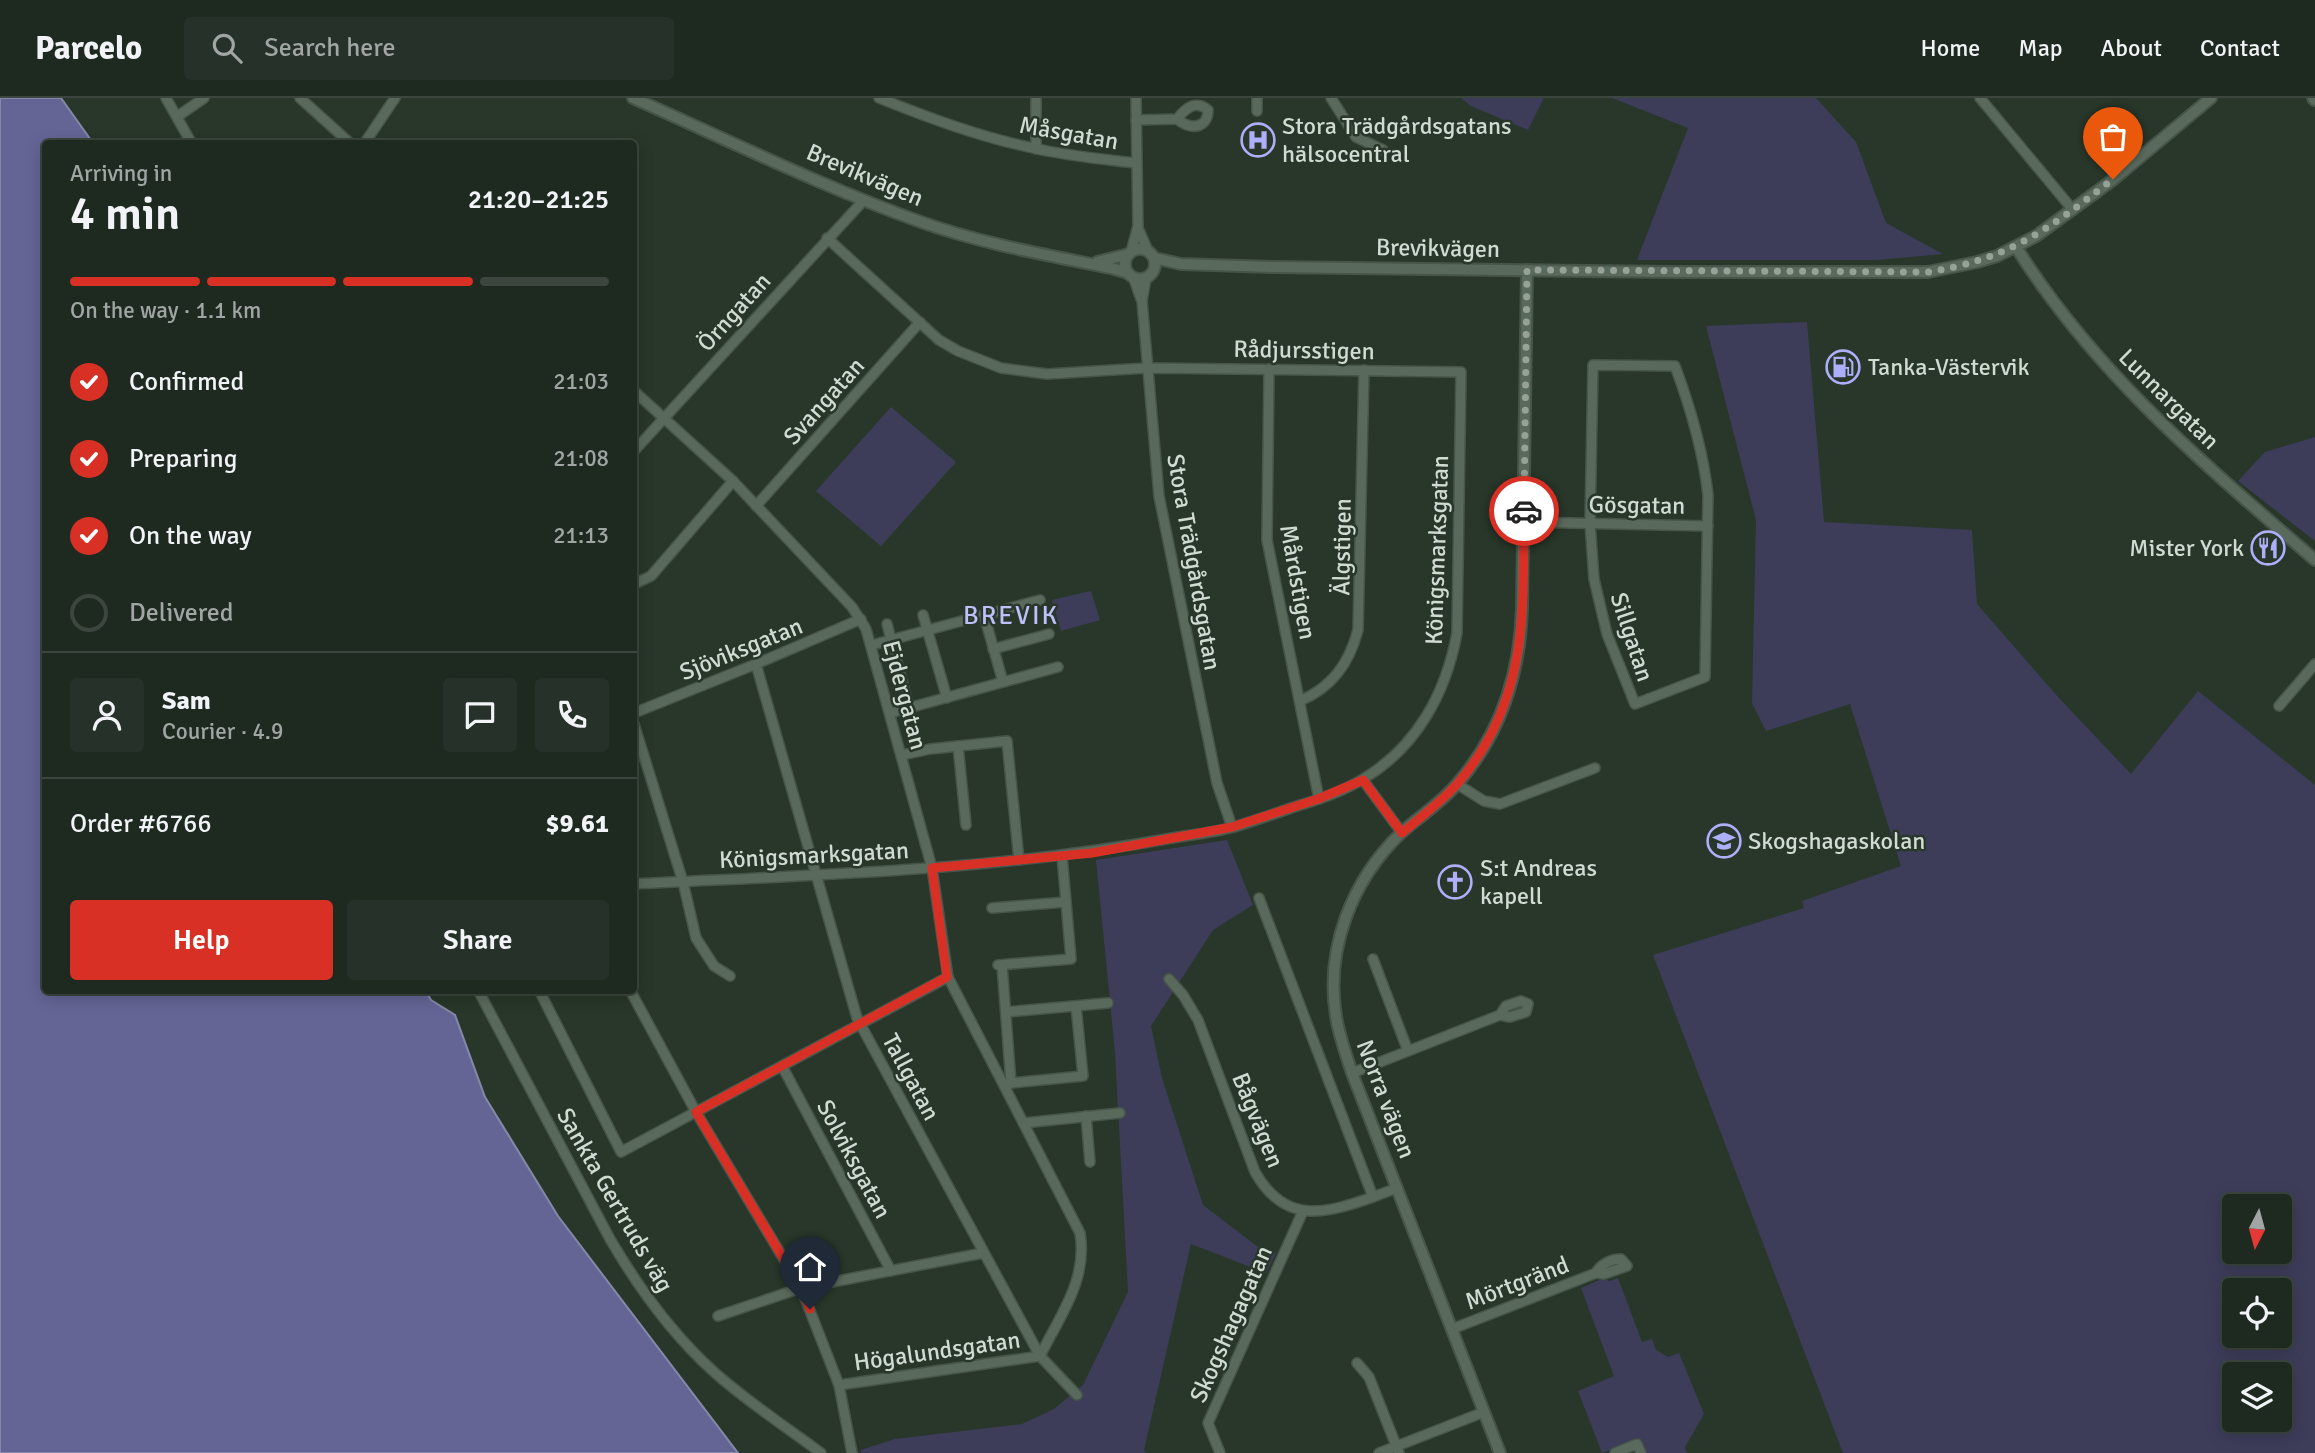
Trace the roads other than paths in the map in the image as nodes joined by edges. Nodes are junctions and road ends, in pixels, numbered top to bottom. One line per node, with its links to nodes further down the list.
1 (166, 98): 16 (street)
2 (204, 98): 16 (street)
3 (300, 98): 20 (street)
4 (395, 98): 21 (street)
5 (633, 98): 25 (street, Brevikvägen)
6 (878, 98): 22 (street, Måsgatan)
7 (1036, 98): 22 (street)
8 (1136, 98): 18 (street)
9 (1258, 98): 14 (street)
10 (1331, 98): 23 (street)
11 (1980, 98): 26 (street)
12 (2204, 98): 15 (street, Brevikvägen)
13 (2211, 98): 15 (street, Brevikvägen)
14 (1257, 111)
15 (2192, 113): 26 (street, Brevikvägen)
16 (178, 116): 19 (street)
17 (1177, 119): 18 (street)
18 (1136, 120): 24 (street)
19 (190, 140)
20 (347, 140)
21 (367, 140)
22 (1035, 149): 24 (street, Måsgatan)
23 (1383, 150)
24 (1135, 163): 27 (street)
25 (864, 200): 28 (street, Örngatan); 32 (street, Brevikvägen)
26 (2073, 210): 29 (street, Brevikvägen)
27 (1138, 226): 30 (street); 31 (street)
28 (827, 238): 38 (street, Rådjursstigen); 44 (street, Örngatan)
29 (2016, 247): 34 (street, Brevikvägen); 51 (street, Lunnargatan)
30 (1130, 253): 31 (street); 32 (street, Brevikvägen); 35 (street)
31 (1151, 254): 33 (street, Brevikvägen); 36 (street)
32 (1091, 264): 35 (street, Brevikvägen)
33 (1181, 264): 34 (street, Brevikvägen); 36 (street, Brevikvägen)
34 (1527, 270): 48 (street, Norra vägen)
35 (1131, 276): 36 (street); 37 (street, Stora Trädgårdsgatan)
36 (1149, 276): 37 (street, Stora Trädgårdsgatan)
37 (1142, 300): 39 (street, Stora Trädgårdsgatan)
38 (920, 322): 39 (street, Rådjursstigen); 47 (street, Svangatan)
39 (1147, 368): 40 (street, Rådjursstigen); 81 (street, Stora Trädgårdsgatan)
40 (1269, 369): 41 (street, Rådjursstigen); 68 (street, Mårdstigen)
41 (1364, 370): 42 (street, Rådjursstigen); 68 (street, Älgstigen)
42 (1461, 372): 77 (street, Königsmarksgatan)
43 (637, 394): 44 (street, Ejdergatan)
44 (664, 418): 45 (street, Örngatan); 46 (street, Ejdergatan)
45 (637, 448)
46 (733, 481): 47 (street, Ejdergatan); 52 (street)
47 (757, 506): 56 (street, Ejdergatan)
48 (1524, 522): 49 (street, Gösgatan); 78 (street, Norra vägen)
49 (1590, 523): 50 (street, Gösgatan); 50 (street); 50 (street, Sillgatan)
50 (1708, 526)
51 (2315, 560)
52 (637, 583)
53 (1040, 600): 55 (street)
54 (923, 615): 58 (street)
55 (984, 615): 58 (street); 62 (street)
56 (861, 619): 61 (street, Ejdergatan); 63 (street, Sjöviksgatan)
57 (887, 624): 60 (street)
58 (928, 630): 60 (street); 67 (street)
59 (1049, 634): 62 (street)
60 (891, 640): 61 (street); 70 (street)
61 (872, 645): 72 (street, Ejdergatan)
62 (993, 649): 66 (street)
63 (756, 664): 71 (street, Sjöviksgatan); 86 (street, Tallgatan)
64 (2315, 664): 69 (street)
65 (1058, 667): 66 (street)
66 (1003, 682): 67 (street)
67 (947, 698): 70 (street)
68 (1300, 701): 79 (street, Mårdstigen)
69 (2279, 706)
70 (909, 708): 72 (street)
71 (637, 712)
72 (890, 713): 75 (street, Ejdergatan)
73 (637, 734): 87 (street)
74 (958, 746): 75 (street); 80 (street); 84 (street)
75 (902, 755): 85 (street, Ejdergatan)
76 (1595, 768): 78 (street)
77 (1363, 780): 79 (street, Königsmarksgatan); 82 (street)
78 (1457, 784): 82 (street, Norra vägen)
79 (1318, 799): 81 (street, Königsmarksgatan)
80 (966, 825)
81 (1232, 827): 83 (street, Königsmarksgatan)
82 (1402, 833): 106 (street, Norra vägen)
83 (1062, 856): 84 (street, Königsmarksgatan); 90 (street, Ejdergatan)
84 (1019, 860): 85 (street, Königsmarksgatan)
85 (932, 868): 86 (street, Königsmarksgatan); 94 (street, Ejdergatan)
86 (816, 875): 87 (street, Königsmarksgatan); 103 (street, Tallgatan)
87 (683, 882): 88 (street, Königsmarksgatan); 93 (street)
88 (637, 884)
89 (1259, 898): 114 (street)
90 (1066, 902): 91 (street); 101 (street, Ejdergatan)
91 (992, 908)
92 (1373, 958): 104 (street)
93 (730, 976)
94 (947, 977): 103 (street); 107 (street, Ejdergatan)
95 (1169, 979): 115 (street, Bågvägen)
96 (480, 994): 128 (street, Sankta Gertruds väg)
97 (541, 994): 108 (street)
98 (632, 994): 108 (street)
99 (1108, 1003): 100 (street)
100 (1076, 1006): 101 (street); 107 (street)
101 (1006, 1012): 107 (street, Ejdergatan)
102 (1500, 1015): 104 (street)
103 (860, 1023): 105 (street); 116 (street, Tallgatan)
104 (1408, 1051): 106 (street)
105 (782, 1066): 108 (street); 117 (street, Solviksgatan)
106 (1352, 1073): 113 (street, Norra vägen)
107 (1008, 1085): 111 (street, Ejdergatan)
108 (696, 1112): 119 (street)
109 (1120, 1113): 110 (street)
110 (1086, 1116): 111 (street); 112 (street)
111 (1024, 1123): 122 (street, Ejdergatan)
112 (1090, 1162)
113 (1397, 1188): 114 (street); 121 (street, Norra vägen)
114 (1373, 1197): 115 (street)
115 (1303, 1211): 130 (street, Skogshagagatan)
116 (983, 1253): 117 (street); 122 (street, Tallgatan)
117 (891, 1271): 119 (street)
118 (1596, 1273): 121 (street, Mörtgränd)
119 (801, 1288): 120 (street); 124 (street)
120 (718, 1316)
121 (1452, 1329): 126 (street, Norra vägen)
122 (1040, 1356): 124 (street, Högalundsgatan); 125 (street, Tallgatan)
123 (1357, 1363): 127 (street)
124 (839, 1385): 129 (street)
125 (1077, 1395)
126 (1484, 1412): 127 (street); 132 (street, Norra vägen)
127 (1398, 1450): 131 (street)
128 (821, 1453)
129 (852, 1453)
130 (1220, 1453)
131 (1379, 1453)
132 (1500, 1453)
133 (1615, 1453): 134 (street)
134 (1641, 1453)

